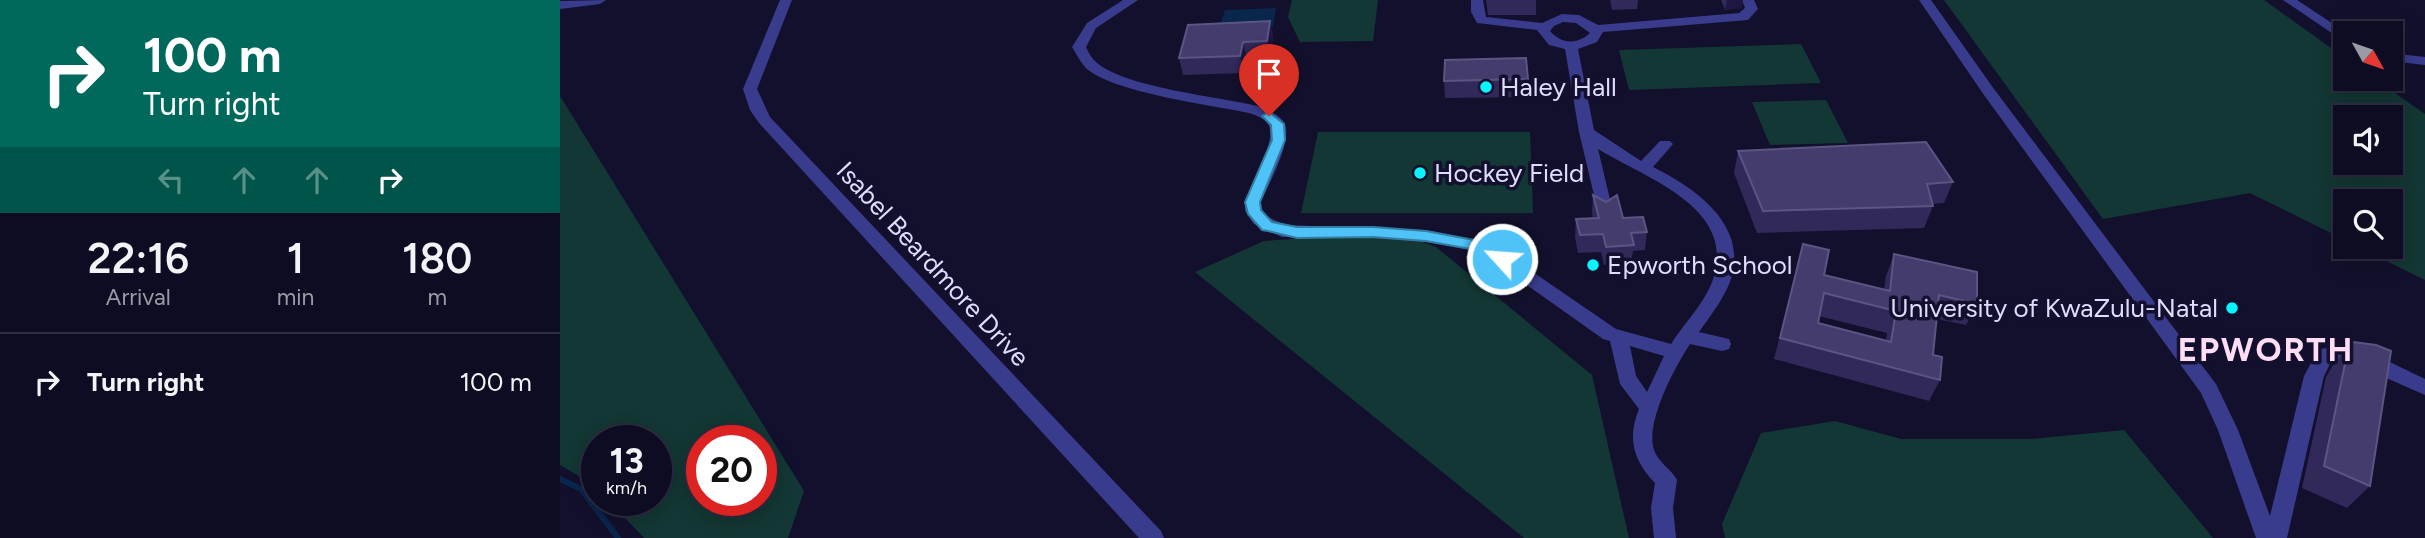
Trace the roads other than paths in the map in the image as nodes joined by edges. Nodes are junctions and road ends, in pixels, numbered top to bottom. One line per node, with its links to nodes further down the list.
1 (600, 0): 8 (street)
2 (786, 0): 24 (street, Isabel Beardmore Drive)
3 (1132, 0): 19 (street)
4 (1477, 0): 9 (street)
5 (1748, 0): 10 (street)
6 (1925, 0): 26 (street)
7 (2289, 0): 11 (street)
8 (560, 5)
9 (1545, 27): 10 (street); 12 (street)
10 (1596, 29): 12 (street)
11 (2333, 30)
12 (1571, 46): 15 (street)
13 (2403, 58): 14 (street)
14 (2425, 61)
15 (1587, 132): 17 (street); 18 (street)
16 (1665, 144): 17 (street)
17 (1642, 168): 20 (street)
18 (1605, 212)
19 (1619, 337): 20 (street); 23 (street)
20 (1681, 344): 21 (street); 23 (street)
21 (1722, 344)
22 (2425, 387): 27 (street)
23 (1650, 406): 25 (street)
24 (1153, 538)
25 (1665, 538)
26 (2267, 538)
27 (2276, 538)

